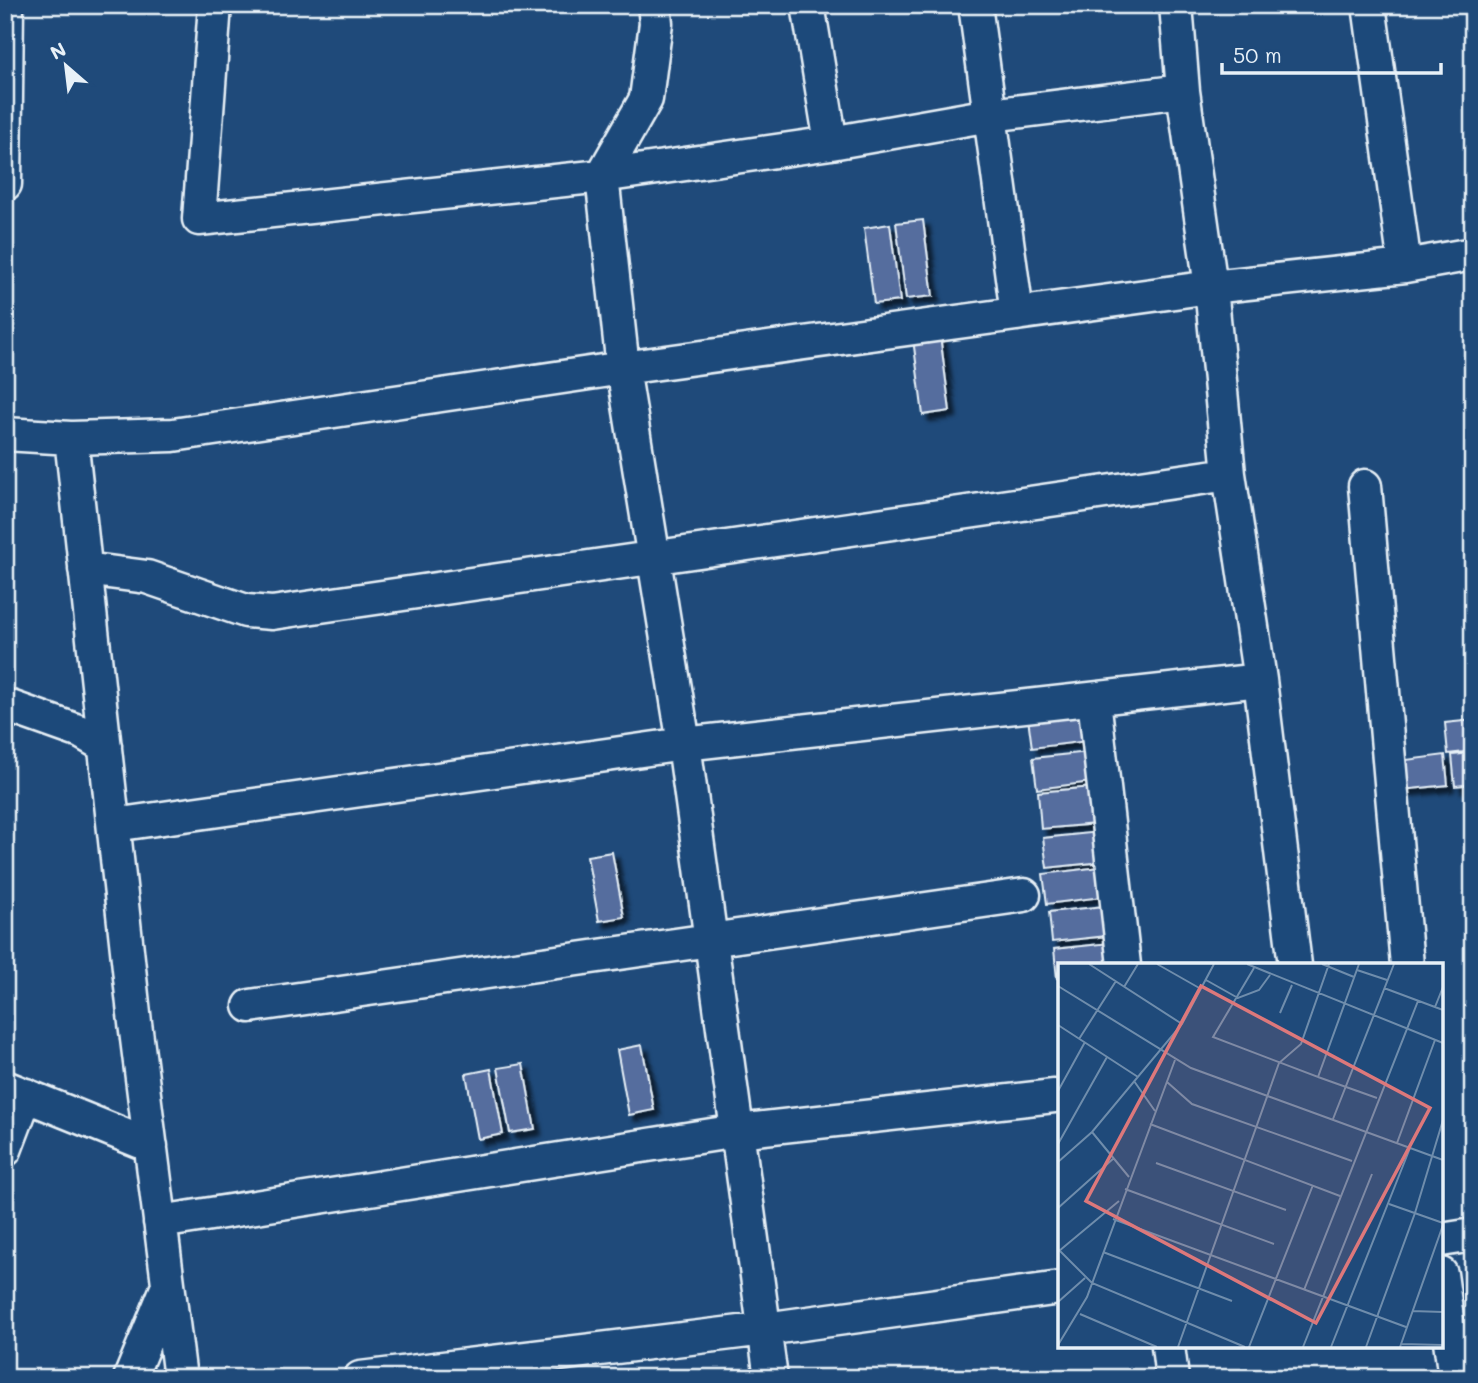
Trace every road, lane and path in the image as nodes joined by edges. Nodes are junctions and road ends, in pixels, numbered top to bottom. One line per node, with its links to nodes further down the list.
1 (215, 5): 11 (street)
2 (654, 5): 11 (street)
3 (808, 5): 10 (street)
4 (975, 5): 9 (street)
5 (1176, 5): 8 (street)
6 (1369, 5): 14 (street)
7 (7, 9): 12 (street)
8 (1183, 90): 9 (street); 15 (street)
9 (990, 115): 10 (street); 16 (street)
10 (831, 144): 11 (street)
11 (601, 176): 17 (street)
12 (5, 184)
13 (1473, 254): 14 (street)
14 (1405, 266): 15 (street)
15 (1211, 287): 16 (street); 20 (street)
16 (1017, 314): 17 (street)
17 (624, 368): 19 (street); 22 (street)
18 (5, 434): 19 (street)
19 (71, 438): 23 (street)
20 (1229, 474): 22 (street); 24 (street)
21 (1365, 486): 34 (street)
22 (654, 556): 23 (street); 27 (street)
23 (85, 569): 28 (street)
24 (1260, 680): 25 (street); 33 (street)
25 (1094, 699): 27 (street); 32 (street)
26 (5, 705): 28 (street)
27 (684, 744): 29 (street); 31 (street)
28 (105, 746): 29 (street)
29 (114, 825): 39 (street)
30 (1024, 895): 31 (street)
31 (711, 940): 35 (street); 38 (street)
32 (1124, 963)
33 (1295, 963)
34 (1407, 963)
35 (250, 1006)
36 (16, 1091): 39 (street); 40 (street)
37 (1054, 1096): 38 (street)
38 (737, 1131): 41 (street); 47 (street)
39 (150, 1146): 41 (street)
40 (5, 1150)
41 (160, 1222): 44 (street)
42 (1473, 1235): 43 (street)
43 (1443, 1240)
44 (168, 1284): 49 (street); 50 (street)
45 (1058, 1288): 47 (street)
46 (1443, 1289): 54 (street)
47 (765, 1329): 51 (street); 52 (street)
48 (1168, 1348): 53 (street)
49 (130, 1378)
50 (180, 1378)
51 (360, 1378)
52 (772, 1378)
53 (1172, 1378)
54 (1455, 1378)

